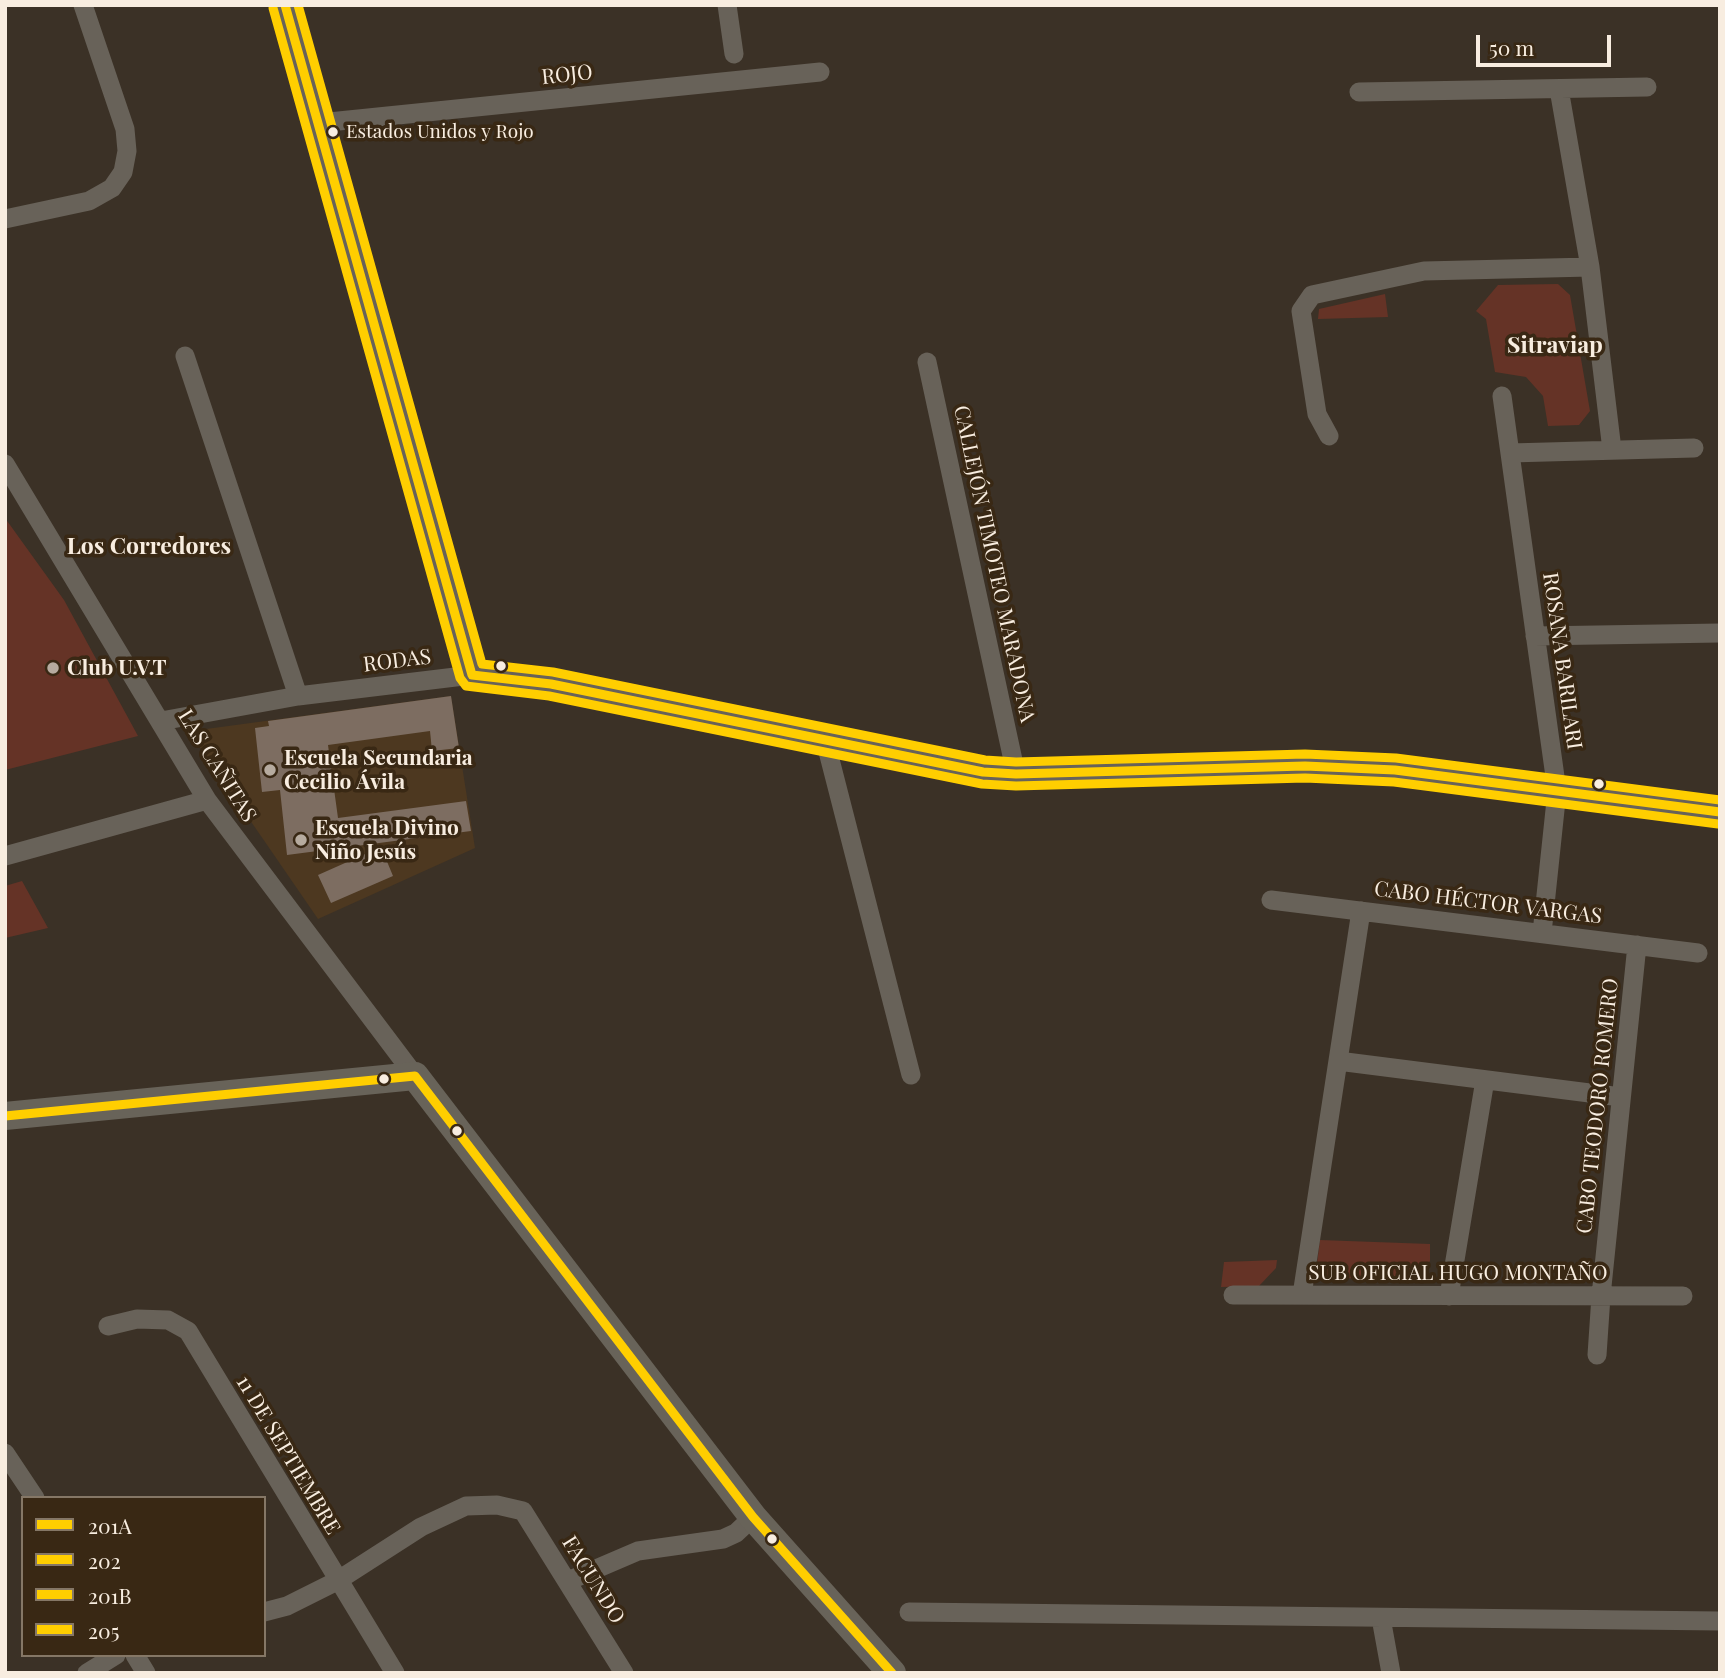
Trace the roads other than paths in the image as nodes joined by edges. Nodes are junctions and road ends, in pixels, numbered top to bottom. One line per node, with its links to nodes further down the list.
1 (83, 5): 10 (street)
2 (285, 5): 9 (street)
3 (727, 5): 4 (street)
4 (734, 54)
5 (820, 72): 9 (street, ROJO)
6 (1647, 87): 7 (street)
7 (1559, 89): 8 (street); 11 (street)
8 (1359, 92)
9 (319, 123): 22 (street)
10 (5, 219)
11 (1590, 267): 15 (street); 17 (street)
12 (185, 356): 23 (street)
13 (927, 362): 26 (street, CALLEJÓN TIMOTEO MARADONA)
14 (1502, 396): 18 (street, ROSANA BARILARI)
15 (1329, 436)
16 (1694, 448): 17 (street)
17 (1612, 450): 18 (street)
18 (1510, 453): 21 (street, ROSANA BARILARI)
19 (5, 464): 24 (street, LAS CAÑITAS)
20 (1720, 633): 21 (street)
21 (1535, 636): 27 (street, ROSANA BARILARI)
22 (472, 675): 23 (street, RODAS); 25 (street, RODAS)
23 (298, 696): 24 (street, RODAS)
24 (161, 721): 28 (street, LAS CAÑITAS)
25 (825, 740): 26 (street, RODAS); 37 (street)
26 (1016, 774): 27 (street, RODAS)
27 (1557, 791): 29 (street, RODAS); 33 (street, ROSANA BARILARI)
28 (206, 800): 30 (street); 38 (street, LAS CAÑITAS)
29 (1720, 812)
30 (5, 856)
31 (1271, 900): 32 (street, CABO HÉCTOR VARGAS)
32 (1361, 911): 33 (street, CABO HÉCTOR VARGAS); 36 (street)
33 (1542, 933): 34 (street, CABO HÉCTOR VARGAS)
34 (1637, 945): 35 (street, CABO HÉCTOR VARGAS); 40 (street, CABO TEODORO ROMERO)
35 (1698, 953)
36 (1338, 1060): 39 (street); 43 (street)
37 (911, 1075)
38 (415, 1076): 41 (street); 52 (street)
39 (1485, 1080): 40 (street); 44 (street)
40 (1621, 1097): 45 (street, CABO TEODORO ROMERO)
41 (5, 1116)
42 (1233, 1295): 43 (street, SUB OFICIAL HUGO MONTAÑO)
43 (1302, 1295): 44 (street, SUB OFICIAL HUGO MONTAÑO)
44 (1449, 1296): 45 (street, SUB OFICIAL HUGO MONTAÑO)
45 (1601, 1296): 46 (street, SUB OFICIAL HUGO MONTAÑO); 48 (street, CABO TEODORO ROMERO)
46 (1683, 1296)
47 (108, 1326): 53 (street, 11 DE SEPTIEMBRE)
48 (1597, 1355)
49 (5, 1453): 50 (street)
50 (12, 1476): 51 (street)
51 (33, 1496)
52 (753, 1517): 54 (street); 65 (street)
53 (337, 1581): 54 (street, FACUNDO); 55 (street); 63 (street, 11 DE SEPTIEMBRE)
54 (568, 1581): 64 (street, FACUNDO)
55 (266, 1611)
56 (909, 1612): 57 (street)
57 (1381, 1618): 58 (street); 66 (street)
58 (1720, 1621)
59 (113, 1657): 61 (street)
60 (136, 1657): 62 (street)
61 (87, 1673)
62 (146, 1673)
63 (394, 1673)
64 (624, 1673)
65 (892, 1673)
66 (1391, 1673)

